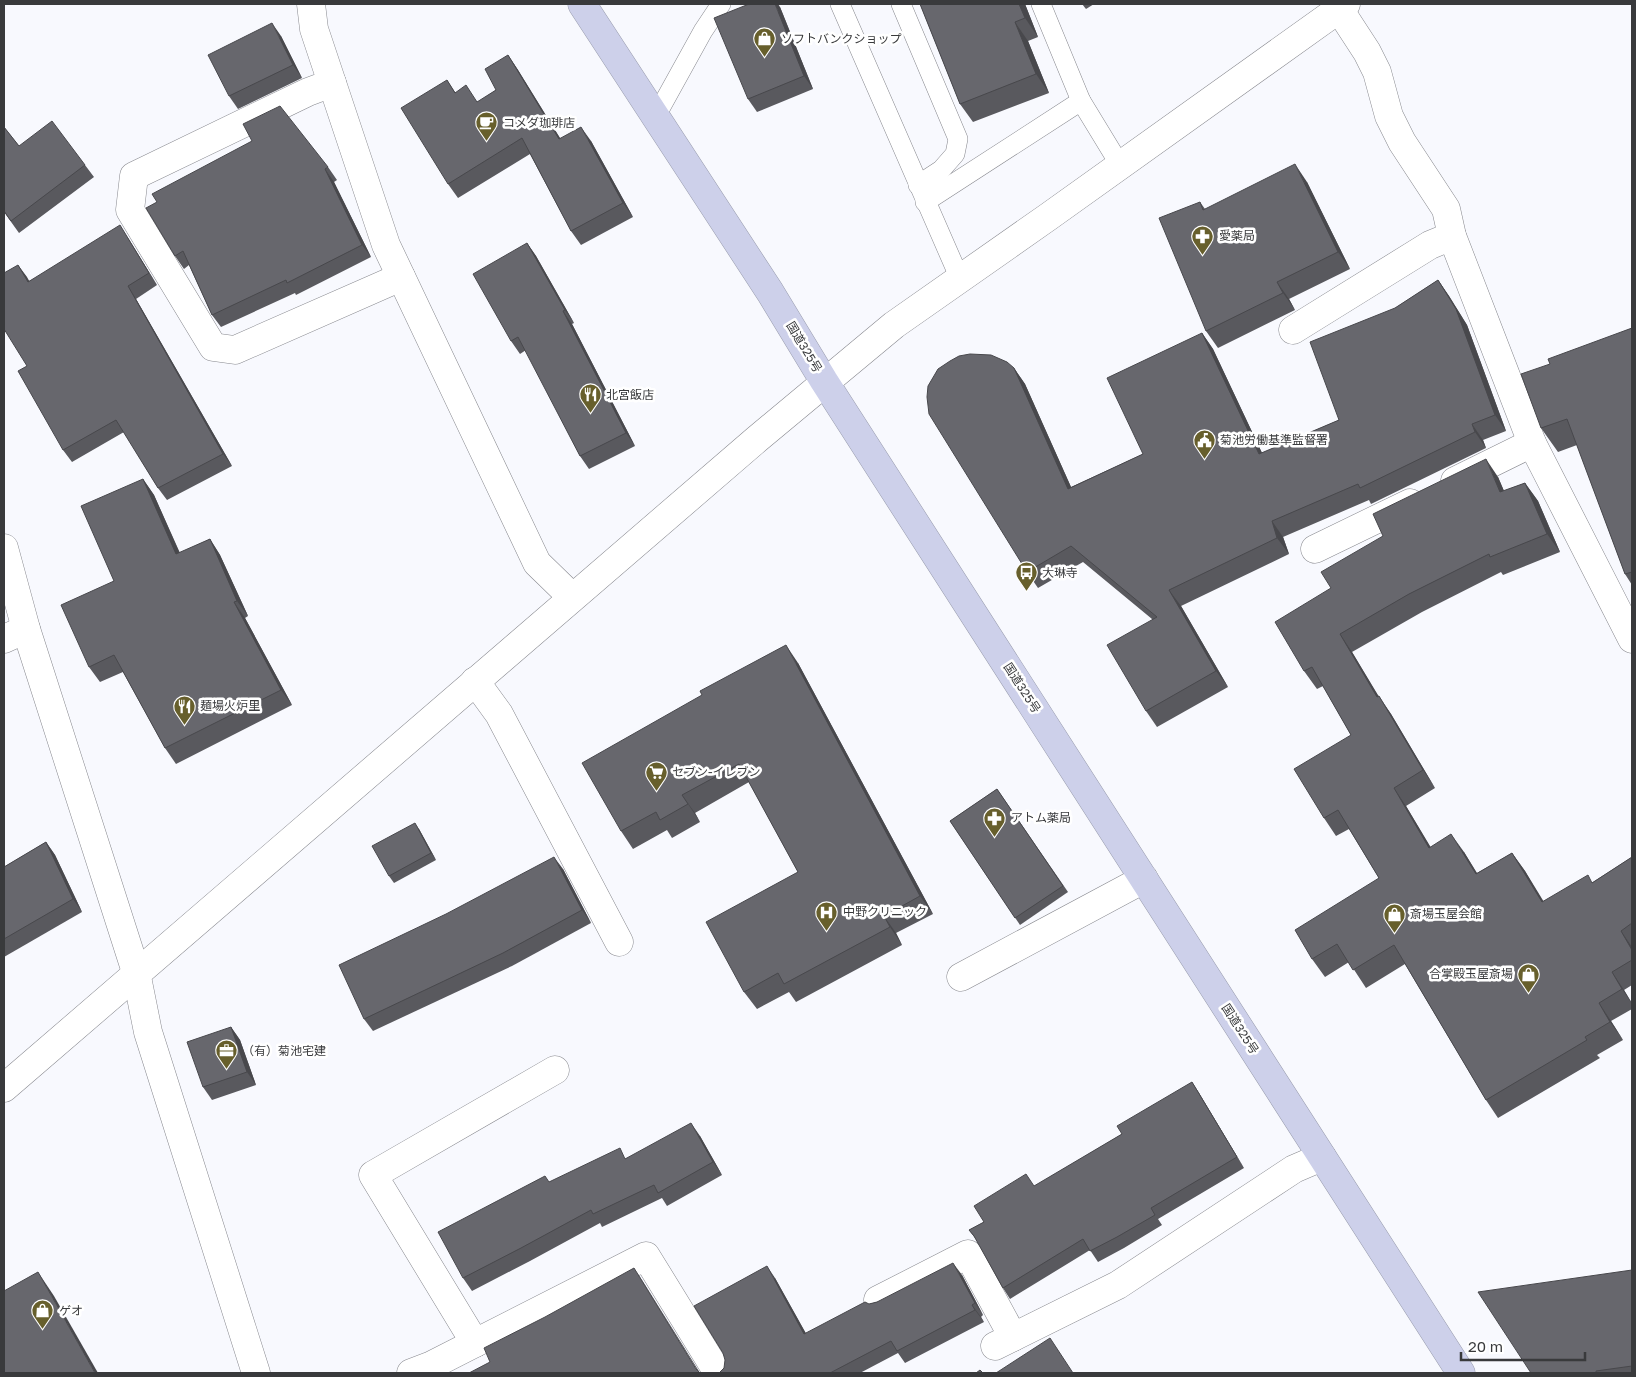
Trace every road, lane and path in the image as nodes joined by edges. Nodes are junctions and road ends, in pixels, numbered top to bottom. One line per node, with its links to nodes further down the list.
1 (310, 4): 8 (street)
2 (582, 4): 10 (highway, 国道325号)
3 (721, 4): 10 (lane)
4 (840, 4): 12 (lane)
5 (901, 4): 12 (lane)
6 (1042, 4): 9 (lane)
7 (1343, 6): 11 (street); 13 (street)
8 (332, 83): 14 (street); 14 (street)
9 (1081, 101): 11 (lane); 12 (lane)
10 (656, 116): 17 (highway, 国道325号)
11 (1120, 165): 15 (street)
12 (922, 193): 15 (lane)
13 (1452, 236): 16 (street); 18 (street)
14 (401, 277): 21 (street)
15 (960, 279): 17 (street)
16 (1293, 330)
17 (824, 381): 21 (street); 25 (highway, 国道325号)
18 (1532, 443): 20 (street); 23 (street)
19 (4, 548): 22 (street)
20 (1315, 549)
21 (572, 598): 24 (street)
22 (15, 634): 27 (street)
23 (1632, 639)
24 (475, 681): 26 (street); 27 (street)
25 (1144, 879): 28 (street); 31 (highway, 国道325号)
26 (619, 942)
27 (136, 972): 30 (street); 35 (street)
28 (961, 978)
29 (556, 1070): 33 (street)
30 (4, 1088)
31 (1322, 1157): 32 (street); 37 (highway, 国道325号)
32 (878, 1300)
33 (475, 1344): 34 (street); 36 (street)
34 (426, 1371)
35 (256, 1373)
36 (718, 1373)
37 (1461, 1373)

